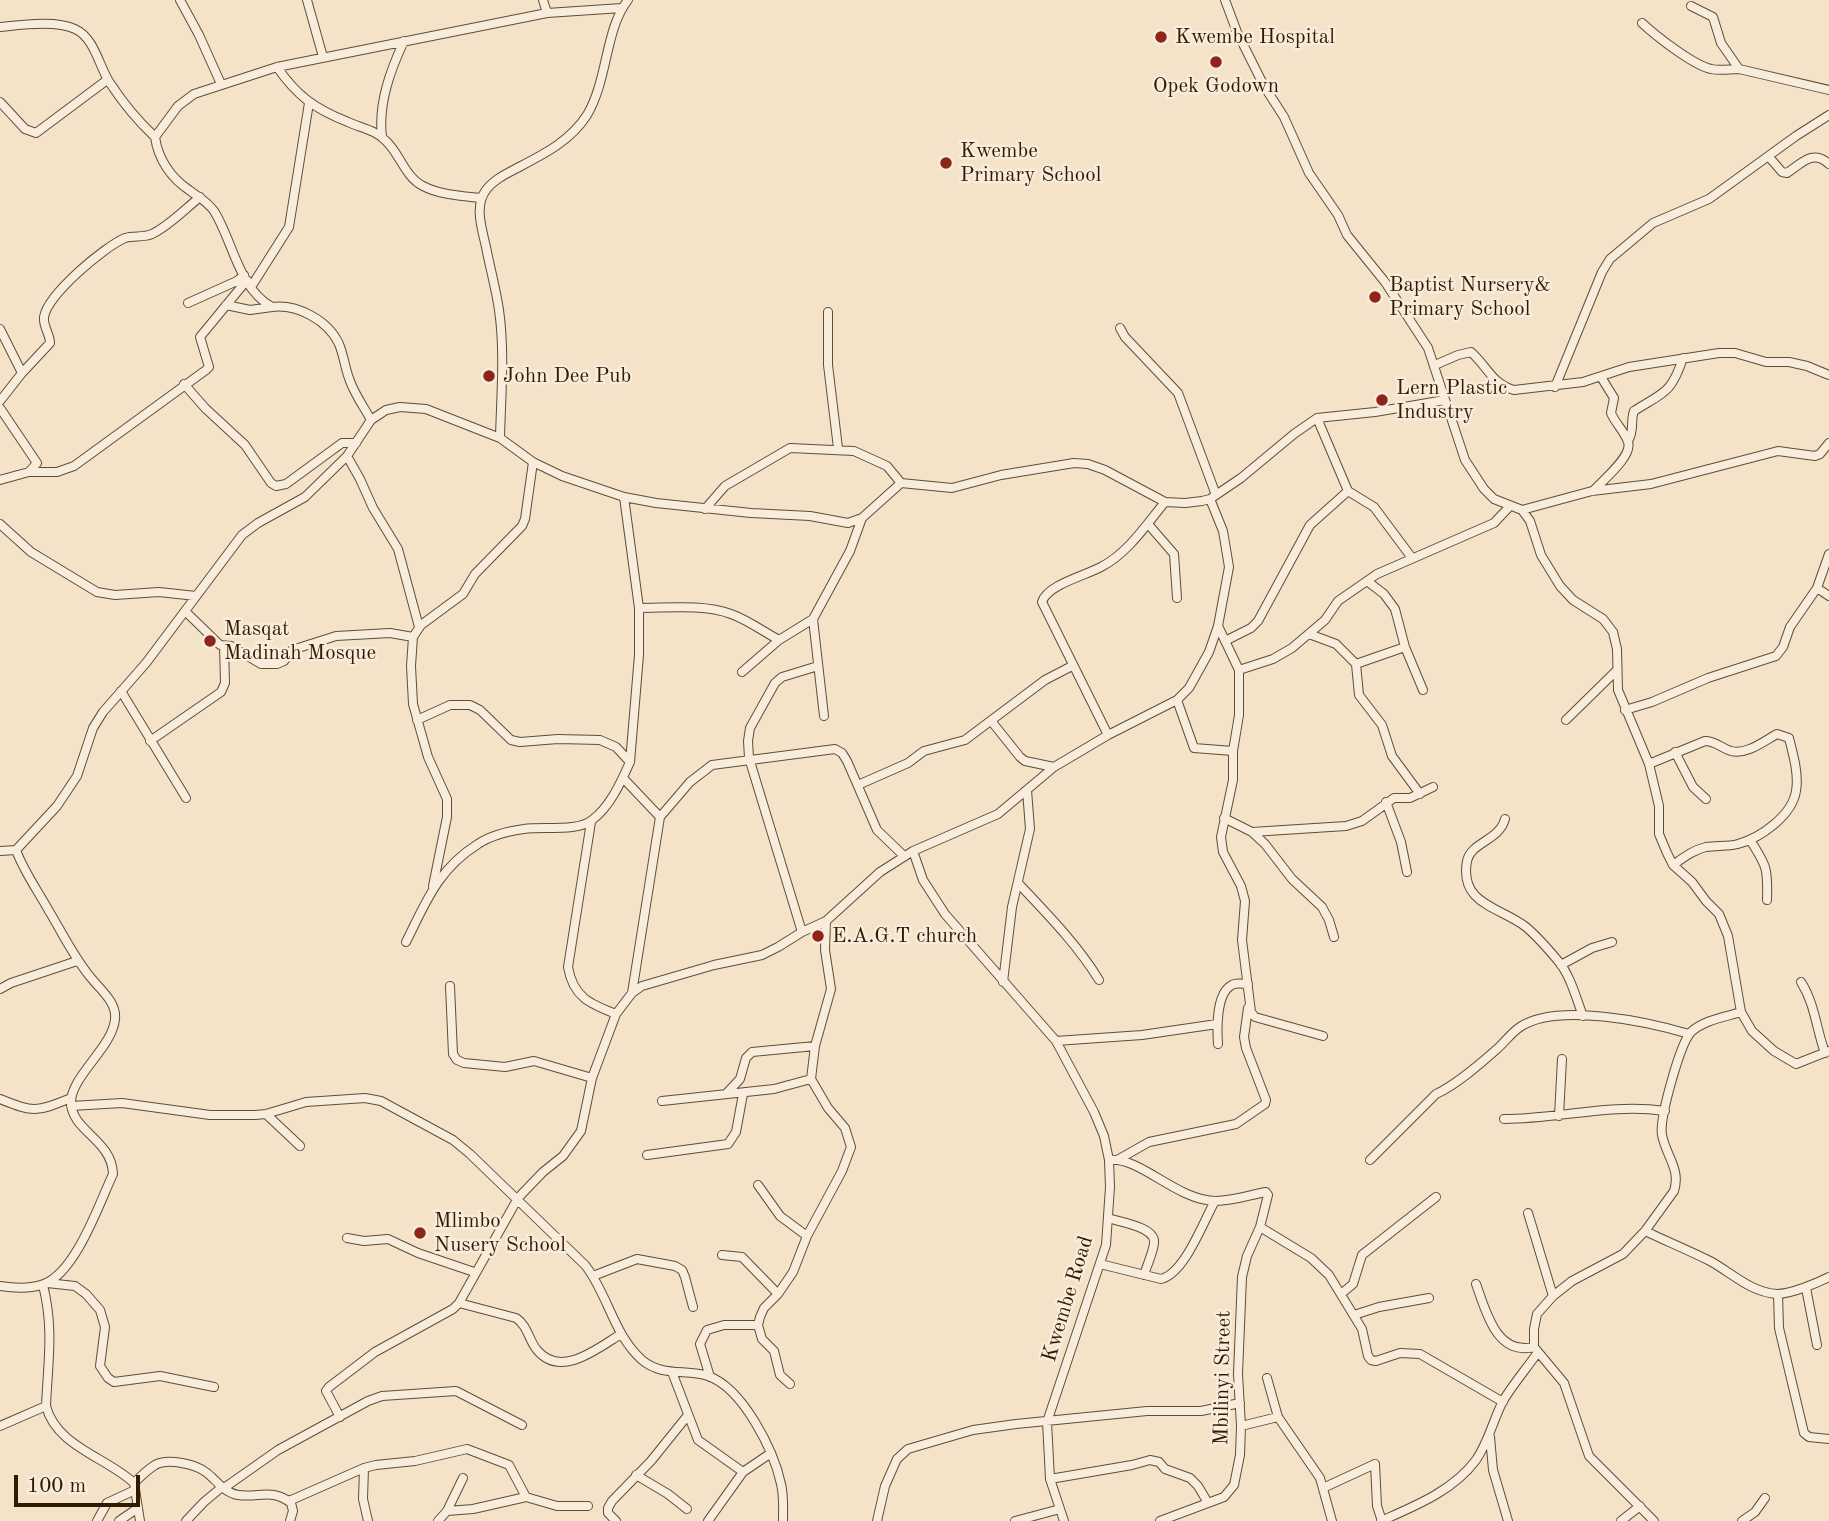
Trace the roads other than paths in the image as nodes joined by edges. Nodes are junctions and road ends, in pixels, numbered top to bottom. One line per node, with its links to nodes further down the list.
1 (180, 0): 16 (street)
2 (307, 0): 12 (street)
3 (543, 0): 8 (street)
4 (628, 0): 7 (street)
5 (1225, 0): 35 (street)
6 (1691, 6): 14 (street)
7 (622, 8): 8 (street); 26 (street)
8 (547, 13): 11 (street)
9 (1642, 23): 14 (street)
10 (0, 27): 15 (street)
11 (404, 41): 12 (street); 22 (street)
12 (323, 57): 13 (street)
13 (277, 67): 16 (street); 19 (street)
14 (1739, 69): 17 (street)
15 (107, 80): 18 (street); 21 (street)
16 (221, 84): 21 (street)
17 (1829, 90)
18 (0, 102)
19 (309, 103): 22 (street); 27 (street)
20 (1829, 115): 23 (street)
21 (155, 137): 25 (street)
22 (382, 137): 26 (street)
23 (1769, 157): 24 (street); 40 (street)
24 (1829, 164)
25 (200, 197): 27 (street); 36 (street)
26 (481, 198): 46 (street)
27 (248, 281): 28 (street); 29 (street); 30 (street)
28 (188, 303)
29 (226, 306): 30 (street); 39 (street)
30 (272, 307): 45 (street)
31 (828, 312): 50 (street)
32 (0, 328): 36 (street)
33 (1120, 328): 59 (street)
34 (1683, 358): 37 (street); 38 (street); 47 (street)
35 (1435, 365): 40 (street); 41 (street)
36 (22, 373): 42 (street)
37 (1829, 375)
38 (1601, 377): 40 (street); 47 (street)
39 (184, 384): 48 (street); 53 (street)
40 (1555, 387)
41 (1445, 400): 44 (street); 61 (street)
42 (0, 401)
43 (0, 408): 53 (street)
44 (1317, 418): 56 (street); 59 (street)
45 (371, 420): 46 (street); 48 (street)
46 (500, 438): 52 (street)
47 (1628, 441): 57 (street)
48 (356, 443): 51 (street)
49 (1829, 443): 57 (street)
50 (838, 448): 55 (street); 62 (street)
51 (347, 456): 71 (street); 78 (street)
52 (533, 462): 58 (street); 78 (street)
53 (29, 472): 54 (street)
54 (0, 480)
55 (901, 483): 60 (street); 64 (street)
56 (1348, 491): 68 (street); 82 (street)
57 (1592, 491): 63 (street)
58 (624, 497): 62 (street); 74 (street)
59 (1213, 497): 60 (street); 77 (street)
60 (1165, 502): 66 (street)
61 (1510, 506): 63 (street); 68 (street)
62 (705, 509): 64 (street)
63 (1522, 510): 89 (street)
64 (862, 518): 76 (street)
65 (0, 524): 71 (street)
66 (1148, 524): 73 (street); 87 (street)
67 (1829, 554): 70 (street)
68 (1412, 558): 69 (street)
69 (1367, 582): 79 (street); 84 (street)
70 (1817, 588): 72 (street); 94 (street)
71 (196, 596): 75 (street)
72 (1829, 596)
73 (1177, 598)
74 (639, 608): 81 (street); 104 (street)
75 (185, 611): 83 (street); 92 (street)
76 (813, 619): 81 (street); 86 (street)
77 (1218, 626): 82 (street); 93 (street)
78 (419, 627): 80 (street)
79 (1309, 634): 85 (street); 88 (street)
80 (413, 637): 83 (street); 96 (street)
81 (779, 640): 90 (street)
82 (1225, 641): 88 (street)
83 (224, 646): 100 (street)
84 (1405, 647): 85 (street); 91 (street)
85 (1356, 664): 111 (street)
86 (818, 666): 95 (street); 103 (street)
87 (1072, 666): 98 (street); 99 (street)
88 (1239, 670): 101 (street)
89 (1617, 670): 94 (street); 97 (street)
90 (742, 672)
91 (1423, 690)
92 (121, 691): 100 (street); 121 (street)
93 (1177, 700): 99 (street); 101 (street)
94 (1625, 710): 105 (street)
95 (824, 716)
96 (418, 720): 104 (street); 128 (street)
97 (1566, 720)
98 (992, 722): 106 (street); 108 (street)
99 (1108, 735): 106 (street)
100 (150, 741): 112 (street)
101 (1233, 751): 116 (street)
102 (1675, 752): 105 (street); 113 (street); 120 (street)
103 (750, 758): 108 (street); 115 (street); 131 (street)
104 (630, 762): 107 (street)
105 (1649, 764): 125 (street)
106 (1054, 767): 110 (street)
107 (623, 778): 115 (street); 118 (street)
108 (858, 785): 124 (street)
109 (1433, 787): 111 (street)
110 (1027, 790): 123 (street); 127 (street)
111 (1420, 794): 114 (street)
112 (186, 798)
113 (1706, 799)
114 (1386, 803): 119 (street); 126 (street)
115 (660, 817): 143 (street)
116 (1224, 817): 119 (street); 140 (street)
117 (1504, 819): 136 (street)
118 (591, 822): 128 (street); 146 (street)
119 (1252, 832): 132 (street)
120 (1750, 840): 125 (street); 129 (street)
121 (16, 850): 122 (street); 135 (street)
122 (0, 851)
123 (912, 851): 124 (street); 138 (street, Kwembe Road)
124 (904, 856): 130 (street)
125 (1673, 865): 145 (street)
126 (1407, 872)
127 (1018, 883): 137 (street); 138 (street)
128 (433, 886): 133 (street)
129 (1767, 900)
130 (825, 921): 131 (street); 153 (street)
131 (802, 932): 143 (street)
132 (1334, 937)
133 (406, 942)
134 (1612, 943): 136 (street)
135 (77, 961): 142 (street); 162 (street)
136 (1561, 965): 147 (street)
137 (1100, 980)
138 (1003, 982): 151 (street, Kwembe Road)
139 (1801, 982): 154 (street)
140 (1248, 984): 144 (street); 148 (street)
141 (450, 986): 156 (street)
142 (0, 989)
143 (632, 993): 146 (street)
144 (1249, 1003): 150 (street); 169 (street)
145 (1741, 1012): 149 (street); 154 (street)
146 (616, 1014): 156 (street)
147 (1583, 1016): 149 (street); 171 (street)
148 (1217, 1024): 151 (street); 152 (street)
149 (1689, 1034): 163 (street)
150 (1323, 1035)
151 (1056, 1041): 170 (street, Kwembe Road)
152 (1218, 1044)
153 (815, 1046): 157 (street); 158 (street)
154 (1827, 1052)
155 (1562, 1059): 165 (street)
156 (592, 1078): 174 (street)
157 (811, 1079): 159 (street); 180 (street)
158 (726, 1094): 159 (street); 161 (street)
159 (743, 1094): 168 (street)
160 (0, 1099): 162 (street)
161 (662, 1101)
162 (71, 1102): 164 (street); 188 (street)
163 (1665, 1111): 165 (street); 179 (street)
164 (266, 1114): 167 (street); 174 (street)
165 (1559, 1116): 166 (street)
166 (1504, 1119)
167 (300, 1146)
168 (647, 1155)
169 (1119, 1159): 170 (street); 175 (street)
170 (1109, 1160): 177 (street, Kwembe Road)
171 (1370, 1160)
172 (758, 1185): 180 (street)
173 (1436, 1197): 193 (street)
174 (517, 1198): 184 (street); 186 (street)
175 (1215, 1201): 178 (street, Mbilinyi Street); 185 (street)
176 (1528, 1213): 195 (street)
177 (1108, 1219): 183 (street, Kwembe Road); 185 (street)
178 (1260, 1227): 193 (street); 210 (street, Mbilinyi Street)
179 (1645, 1231): 194 (street); 195 (street)
180 (807, 1236): 192 (street)
181 (347, 1238): 184 (street)
182 (722, 1255): 192 (street)
183 (1100, 1264): 185 (street); 215 (street, Kwembe Road)
184 (474, 1272): 197 (street)
185 (1144, 1275)
186 (593, 1276): 198 (street); 201 (street)
187 (1829, 1278): 191 (street)
188 (45, 1284): 190 (street); 208 (street); 211 (street)
189 (1476, 1284): 203 (street)
190 (0, 1286)
191 (1806, 1288): 194 (street); 202 (street)
192 (778, 1294): 200 (street)
193 (1341, 1294): 199 (street)
194 (1778, 1294): 220 (street)
195 (1553, 1296): 203 (street)
196 (1429, 1298): 199 (street)
197 (459, 1303): 201 (street); 213 (street)
198 (693, 1307)
199 (1354, 1315): 209 (street)
200 (758, 1325): 205 (street); 207 (street)
201 (621, 1334): 204 (street)
202 (1817, 1345)
203 (1536, 1350): 209 (street); 235 (street)
204 (672, 1372): 205 (street); 212 (street)
205 (710, 1377): 221 (street)
206 (1267, 1378): 214 (street)
207 (789, 1384)
208 (214, 1387)
209 (1503, 1402): 219 (street)
210 (1240, 1403): 215 (street); 218 (street, Mbilinyi Street)
211 (46, 1406): 217 (street); 227 (street)
212 (688, 1415): 223 (street); 224 (street)
213 (340, 1417): 216 (street); 228 (street)
214 (1278, 1417): 218 (street); 229 (street)
215 (1047, 1422): 226 (street, Kwembe Road); 250 (street)
216 (522, 1425)
217 (0, 1426)
218 (1241, 1426): 233 (street, Mbilinyi Street)
219 (1490, 1437): 255 (street); 256 (street)
220 (1829, 1439)
221 (771, 1453): 223 (street); 249 (street)
222 (364, 1468): 230 (street); 232 (street); 245 (street)
223 (743, 1472): 248 (street)
224 (636, 1475): 238 (street); 247 (street)
225 (463, 1478): 239 (street)
226 (1051, 1479): 233 (street); 237 (street, Kwembe Road)
227 (134, 1486): 228 (street); 236 (street); 240 (street)
228 (223, 1488): 232 (street); 243 (street)
229 (1323, 1488): 254 (street); 255 (street)
230 (526, 1497): 234 (street); 239 (street)
231 (1765, 1498): 259 (street)
232 (289, 1501): 244 (street)
233 (1208, 1503): 253 (street, Mbilinyi Street)
234 (588, 1506)
235 (1640, 1506): 257 (street); 258 (street)
236 (138, 1508): 241 (street); 242 (street)
237 (1060, 1509): 251 (street); 252 (street, Kwembe Road)
238 (687, 1510)
239 (447, 1511): 246 (street)
240 (97, 1521)
241 (118, 1521)
242 (140, 1521)
243 (187, 1521)
244 (290, 1521)
245 (368, 1521)
246 (438, 1521)
247 (616, 1521)
248 (708, 1521)
249 (783, 1521)
250 (877, 1521)
251 (1015, 1521)
252 (1064, 1521)
253 (1160, 1521)
254 (1332, 1521)
255 (1382, 1521)
256 (1508, 1521)
257 (1621, 1521)
258 (1654, 1521)
259 (1742, 1521)

